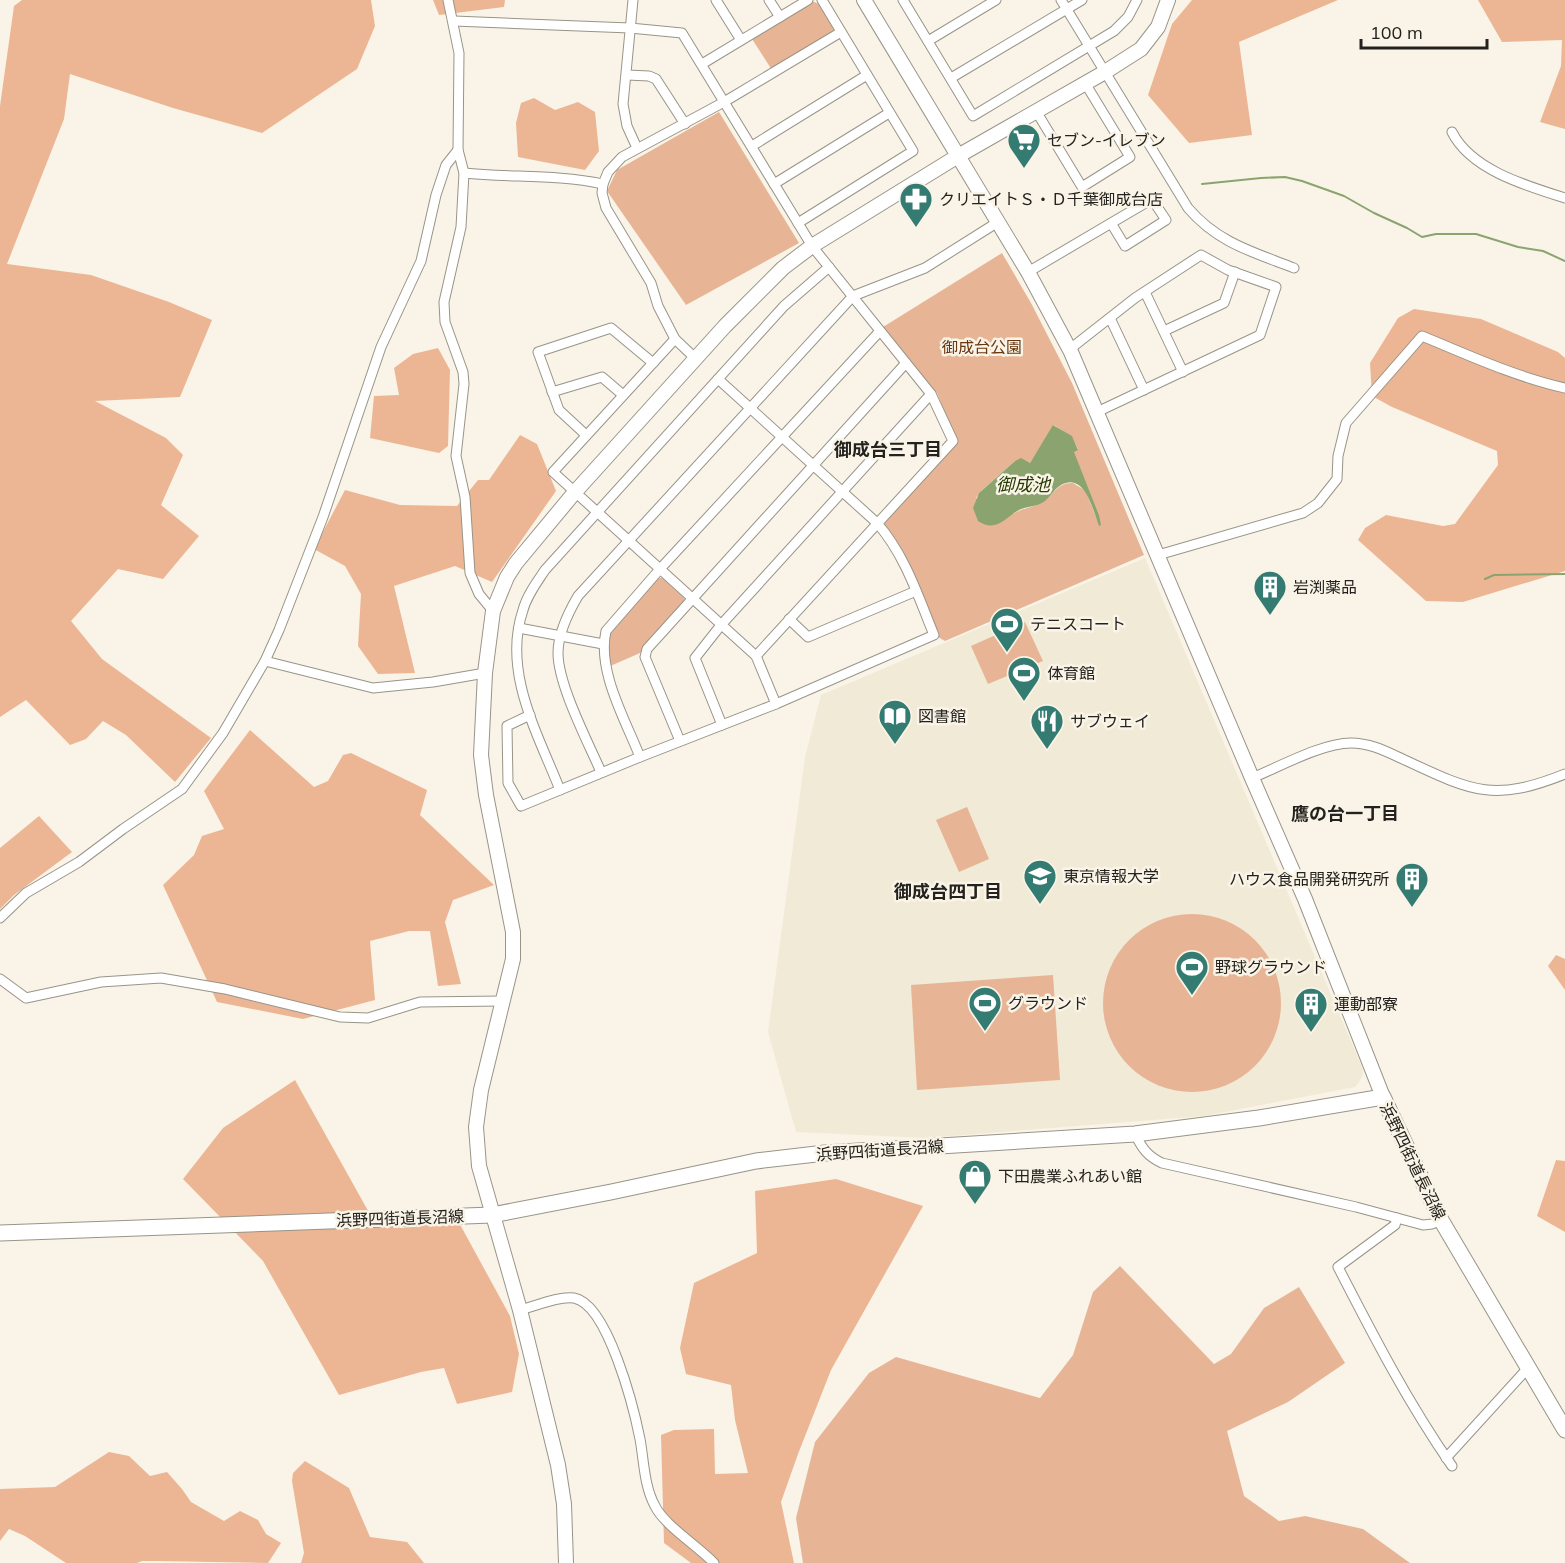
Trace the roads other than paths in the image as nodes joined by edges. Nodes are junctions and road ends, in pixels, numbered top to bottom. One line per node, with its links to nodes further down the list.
1 (448, 0): 16 (street)
2 (633, 0): 17 (street)
3 (716, 0): 19 (street)
4 (769, 0): 15 (street)
5 (808, 0): 15 (street)
6 (822, 0): 18 (street)
7 (864, 0): 36 (street)
8 (996, 0): 20 (street)
9 (1060, 0): 14 (street)
10 (1082, 0): 14 (street)
11 (1137, 0): 21 (street)
12 (1168, 0): 23 (street)
13 (906, 1): 20 (street)
14 (1066, 9): 21 (street); 26 (street)
15 (780, 17): 19 (street)
16 (454, 21): 17 (street); 35 (street)
17 (630, 28): 22 (street); 24 (street)
18 (841, 32): 25 (street); 28 (street)
19 (741, 40): 22 (street)
20 (928, 41): 26 (street)
21 (1089, 48): 23 (street); 26 (street)
22 (702, 64): 28 (street)
23 (1105, 72): 27 (street); 46 (street)
24 (627, 75): 31 (street); 34 (street)
25 (867, 75): 30 (street); 33 (street)
26 (951, 78)
27 (1085, 84): 29 (street); 29 (street)
28 (724, 102): 31 (street); 33 (street)
29 (1036, 111): 36 (street)
30 (890, 113): 39 (street); 42 (street)
31 (685, 124): 34 (street)
32 (1452, 132): 40 (street)
33 (752, 146): 39 (street)
34 (637, 148): 38 (street)
35 (458, 150): 37 (street); 87 (street)
36 (958, 156): 41 (street); 44 (street)
37 (464, 173): 38 (street); 80 (street)
38 (603, 184): 54 (street)
39 (774, 184): 42 (street)
40 (1565, 198)
41 (998, 222): 47 (street); 50 (street)
42 (798, 223): 44 (street)
43 (1111, 223): 43 (street); 47 (street)
44 (812, 246): 45 (street); 56 (street)
45 (829, 267): 50 (street); 60 (street)
46 (1294, 268)
47 (1028, 272): 55 (street)
48 (1235, 272): 49 (street); 53 (street); 59 (street)
49 (1145, 292): 51 (street); 53 (street)
50 (852, 296): 52 (street); 66 (street)
51 (1110, 318): 55 (street); 62 (street)
52 (880, 331): 58 (street); 69 (street)
53 (1164, 331): 59 (street)
54 (675, 339): 56 (street); 57 (street)
55 (1070, 349): 67 (street)
56 (696, 360): 71 (street)
57 (653, 363): 63 (street); 65 (street)
58 (906, 363): 64 (street); 70 (street)
59 (1183, 372): 62 (street)
60 (718, 379): 66 (street); 73 (street)
61 (1565, 388): 76 (street)
62 (1144, 390): 67 (street)
63 (552, 392): 65 (street); 68 (street)
64 (932, 394): 72 (street); 74 (street)
65 (623, 395): 68 (street)
66 (750, 408): 69 (street); 75 (street)
67 (1097, 412): 76 (street)
68 (586, 435): 71 (street)
69 (782, 437): 70 (street); 77 (street)
70 (812, 465): 72 (street); 79 (street)
71 (575, 492): 73 (street); 80 (street)
72 (843, 492): 74 (street); 82 (street)
73 (597, 512): 75 (street); 83 (street)
74 (877, 523): 78 (street); 81 (street)
75 (628, 540): 77 (street); 84 (street)
76 (1158, 555): 96 (street)
77 (660, 569): 79 (street); 85 (street)
78 (916, 591): 81 (street); 89 (street)
79 (693, 599): 82 (street); 92 (street)
80 (493, 611): 88 (street)
81 (789, 619): 86 (street)
82 (722, 625): 86 (street); 91 (street)
83 (519, 628): 84 (street); 90 (street)
84 (561, 635): 85 (street); 94 (street)
85 (603, 644): 93 (street)
86 (756, 656): 89 (street)
87 (265, 661): 88 (street); 98 (street)
88 (485, 673): 100 (street)
89 (776, 704): 91 (street)
90 (530, 715): 97 (street); 97 (street)
91 (722, 725): 92 (street)
92 (680, 741): 93 (street)
93 (640, 757): 94 (street)
94 (602, 772): 97 (street)
95 (1565, 774): 96 (street)
96 (1252, 778): 101 (street)
97 (560, 790)
98 (0, 918)
99 (0, 979): 100 (street)
100 (502, 1001): 103 (street)
101 (1383, 1097): 102 (main road, 浜野四街道長沼線); 105 (main road, 浜野四街道長沼線)
102 (1135, 1134): 103 (main road, 浜野四街道長沼線); 104 (street)
103 (492, 1215): 106 (main road, 浜野四街道長沼線); 107 (street)
104 (1397, 1218): 105 (street); 110 (street)
105 (1441, 1220): 108 (main road, 浜野四街道長沼線)
106 (0, 1233)
107 (520, 1310): 112 (street); 113 (street)
108 (1527, 1369): 109 (main road, 浜野四街道長沼線); 110 (street)
109 (1565, 1430)
110 (1446, 1458): 111 (street)
111 (1452, 1466)
112 (566, 1563)
113 (714, 1563)

